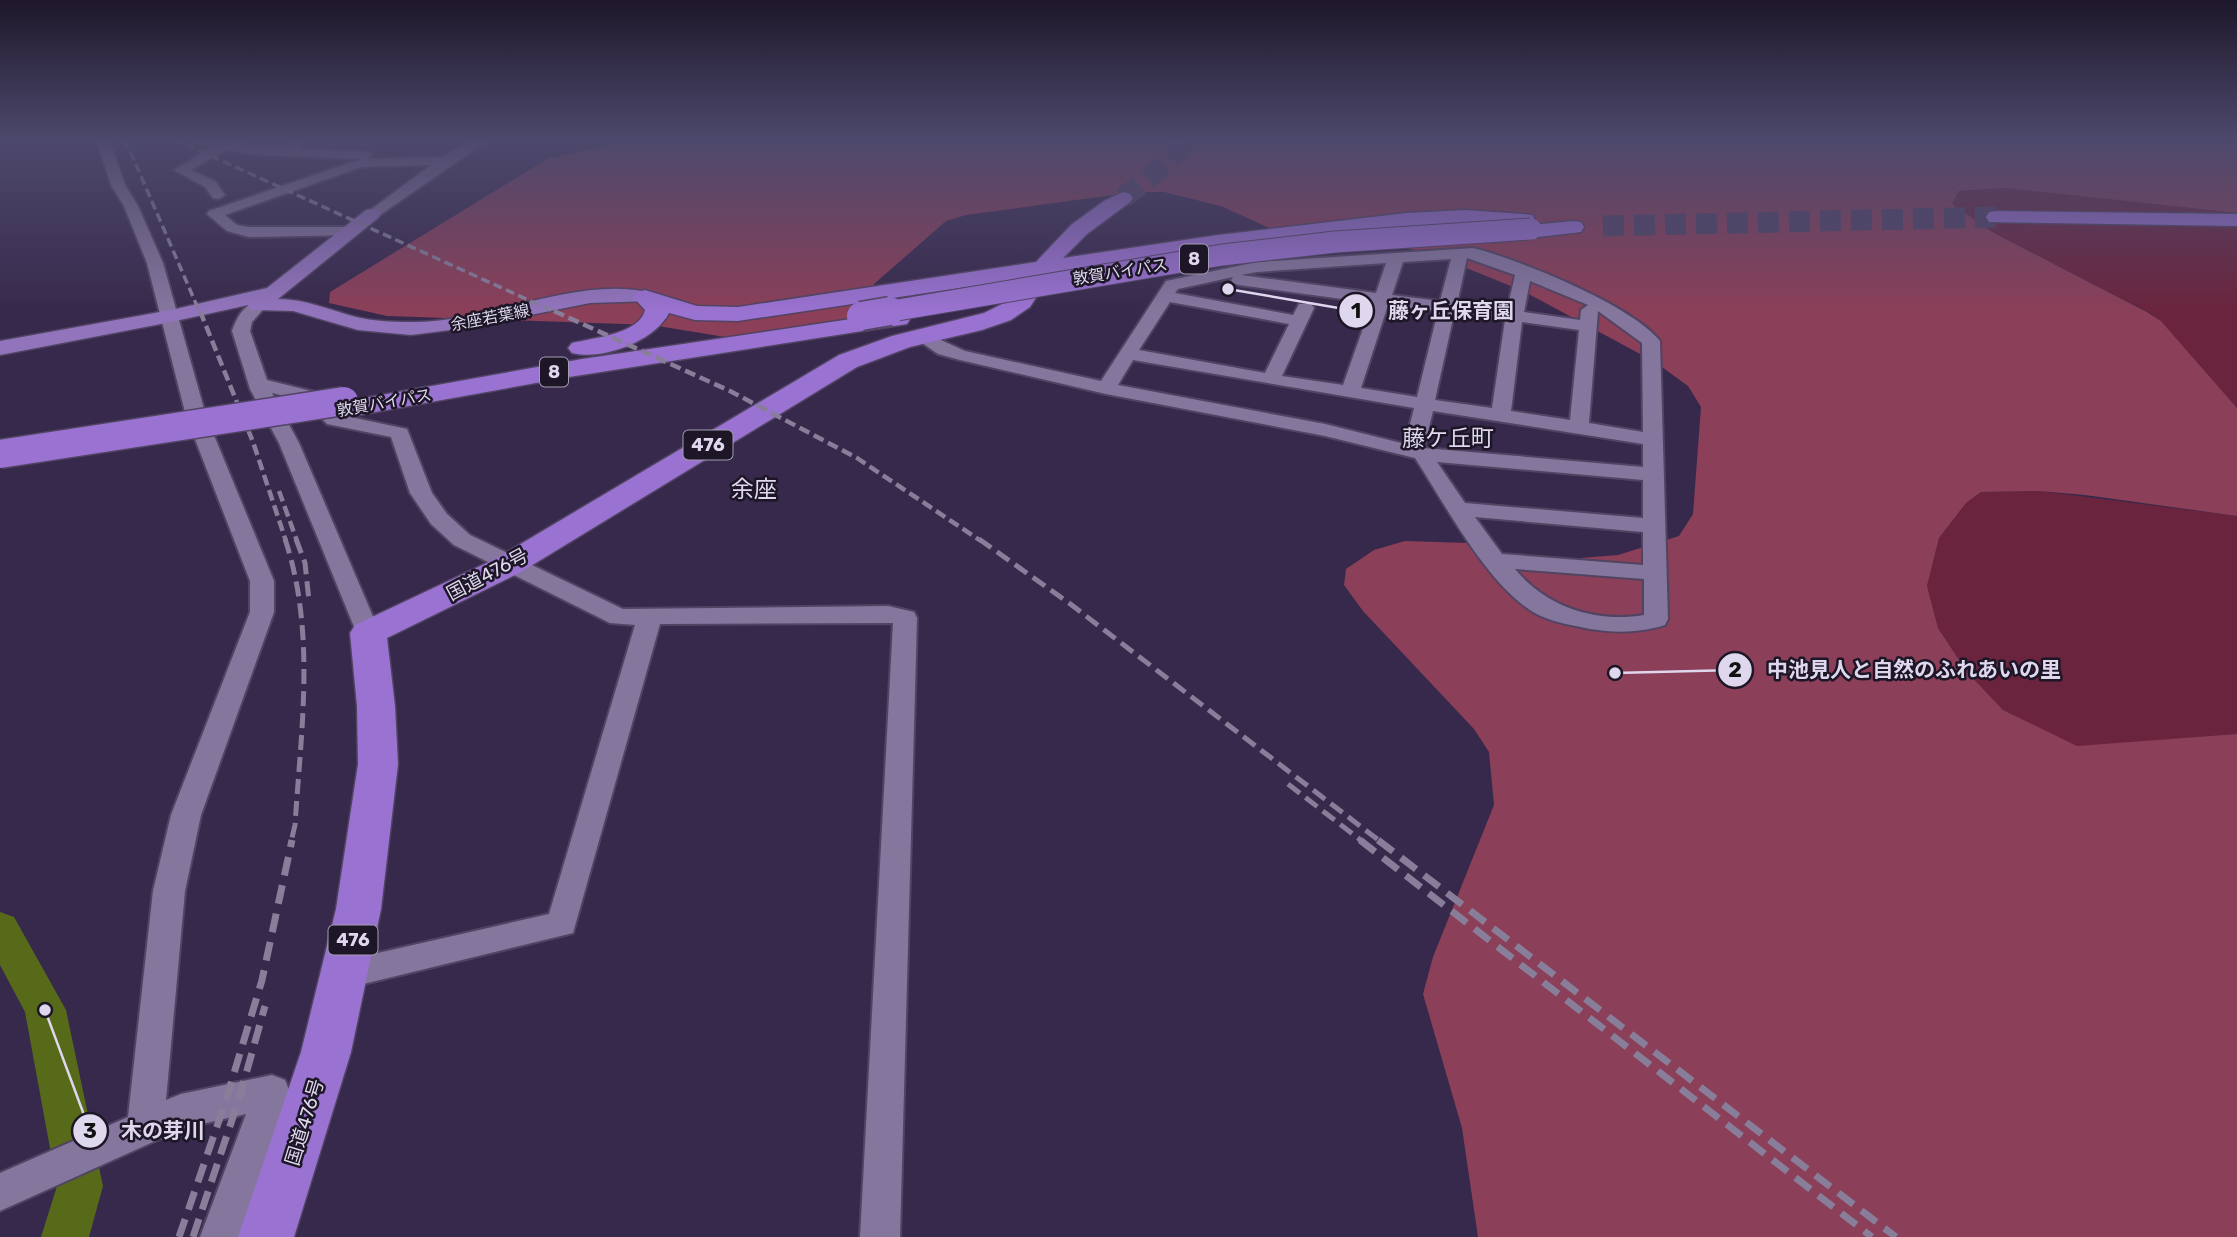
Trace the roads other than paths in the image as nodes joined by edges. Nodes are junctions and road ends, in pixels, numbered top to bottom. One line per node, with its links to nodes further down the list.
1 (125, 197): 25 (street)
2 (264, 197): 9 (street)
3 (397, 197): 5 (street)
4 (1122, 198): 13 (highway, 国道476号 / 476)
5 (372, 214): 9 (main road, 余座若葉線); 26 (main road, 余座若葉線)
6 (1997, 217): 7 (highway)
7 (2237, 220)
8 (1531, 230): 13 (highway); 19 (highway, bridge); 23 (highway, 敦賀バイパス / 8, bridge)
9 (347, 232): 21 (main road, 余座若葉線)
10 (1460, 254): 11 (street); 14 (street); 24 (street)
11 (1396, 258): 12 (street); 20 (street)
12 (1325, 263): 15 (street); 16 (street)
13 (1043, 269): 19 (highway, 国道476号 / 476); 23 (highway)
14 (1524, 271): 22 (street); 27 (street)
15 (1212, 276): 16 (street); 17 (street)
16 (1313, 290): 20 (street); 28 (street)
17 (1165, 296): 28 (street); 34 (street)
18 (645, 297): 23 (highway); 26 (main road, 余座若葉線); 32 (highway)
19 (1027, 297): 29 (highway, 国道476号 / 476)
20 (1382, 299): 24 (street); 39 (street)
21 (265, 300): 25 (main road, 余座若葉線); 26 (main road, 余座若葉線); 37 (street)
22 (1591, 301): 30 (street); 44 (street)
23 (856, 307): 31 (highway, 敦賀バイパス / 8); 32 (highway)
24 (1447, 307): 27 (street); 41 (street)
25 (171, 316): 33 (main road, 余座若葉線); 57 (street)
26 (335, 317)
27 (1514, 317): 30 (street); 42 (street)
28 (1298, 321): 36 (street)
29 (927, 324): 35 (highway); 38 (street); 52 (highway, 国道476号 / 476)
30 (1588, 326): 43 (street)
31 (766, 333): 35 (highway, 敦賀バイパス / 8); 40 (highway, 敦賀バイパス / 8)
32 (608, 342): 40 (highway)
33 (0, 348)
34 (1129, 354): 36 (street); 38 (street)
35 (558, 371): 40 (highway, 敦賀バイパス / 8)
36 (1271, 380): 39 (street)
37 (258, 383): 52 (street); 55 (street)
38 (1106, 388): 45 (street)
39 (1350, 392): 41 (street)
40 (344, 403): 46 (highway, 敦賀バイパス / 8, bridge); 47 (highway, 敦賀バイパス / 8)
41 (1424, 404): 42 (street); 45 (street)
42 (1501, 416): 43 (street)
43 (1580, 428): 44 (street)
44 (1651, 439): 48 (street)
45 (1417, 453): 48 (street); 49 (street)
46 (0, 454)
47 (0, 464)
48 (1651, 474): 50 (street)
49 (1460, 509): 50 (street); 51 (street)
50 (1653, 526): 53 (street)
51 (1496, 561): 53 (street); 53 (street)
52 (509, 565): 54 (street); 55 (highway, 国道476号 / 476)
53 (1654, 573)
54 (650, 617): 56 (street); 61 (street)
55 (368, 633): 56 (highway, 国道476号 / 476)
56 (347, 974): 60 (highway, 国道476号 / 476)
57 (137, 1129): 58 (street); 59 (street)
58 (0, 1192)
59 (220, 1237)
60 (266, 1237)
61 (880, 1237)

